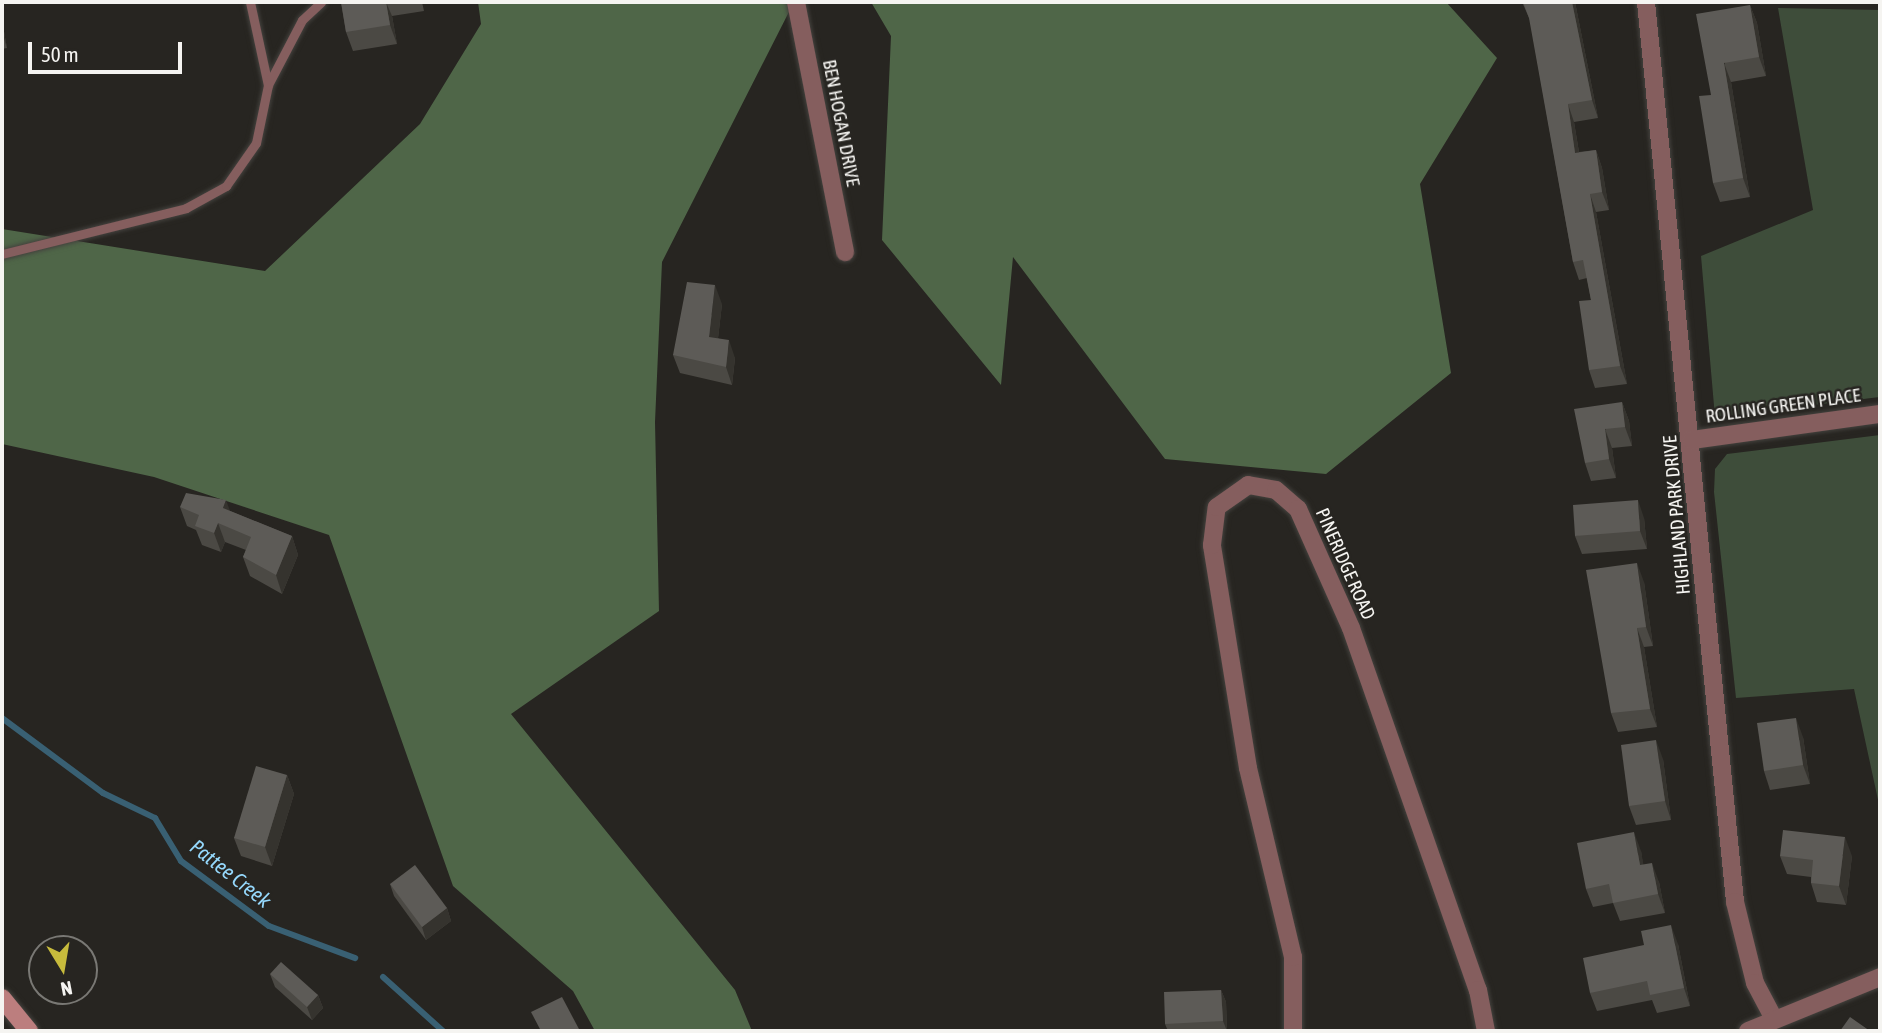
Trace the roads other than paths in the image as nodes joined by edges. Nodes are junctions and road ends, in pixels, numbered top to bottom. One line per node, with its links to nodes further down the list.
1 (250, 2): 5 (lane)
2 (321, 2): 5 (lane)
3 (796, 2): 6 (street, BEN HOGAN DRIVE)
4 (1646, 2): 9 (street, HIGHLAND PARK DRIVE)
5 (268, 85): 7 (lane)
6 (845, 251)
7 (2, 254)
8 (1880, 414): 9 (street, ROLLING GREEN PLACE)
9 (1692, 440): 12 (street, HIGHLAND PARK DRIVE)
10 (1880, 977): 12 (street)
11 (2, 998): 13 (street)
12 (1774, 1019): 16 (street)
13 (29, 1031)
14 (1293, 1031): 15 (street, PINERIDGE ROAD)
15 (1486, 1031)
16 (1748, 1031)

